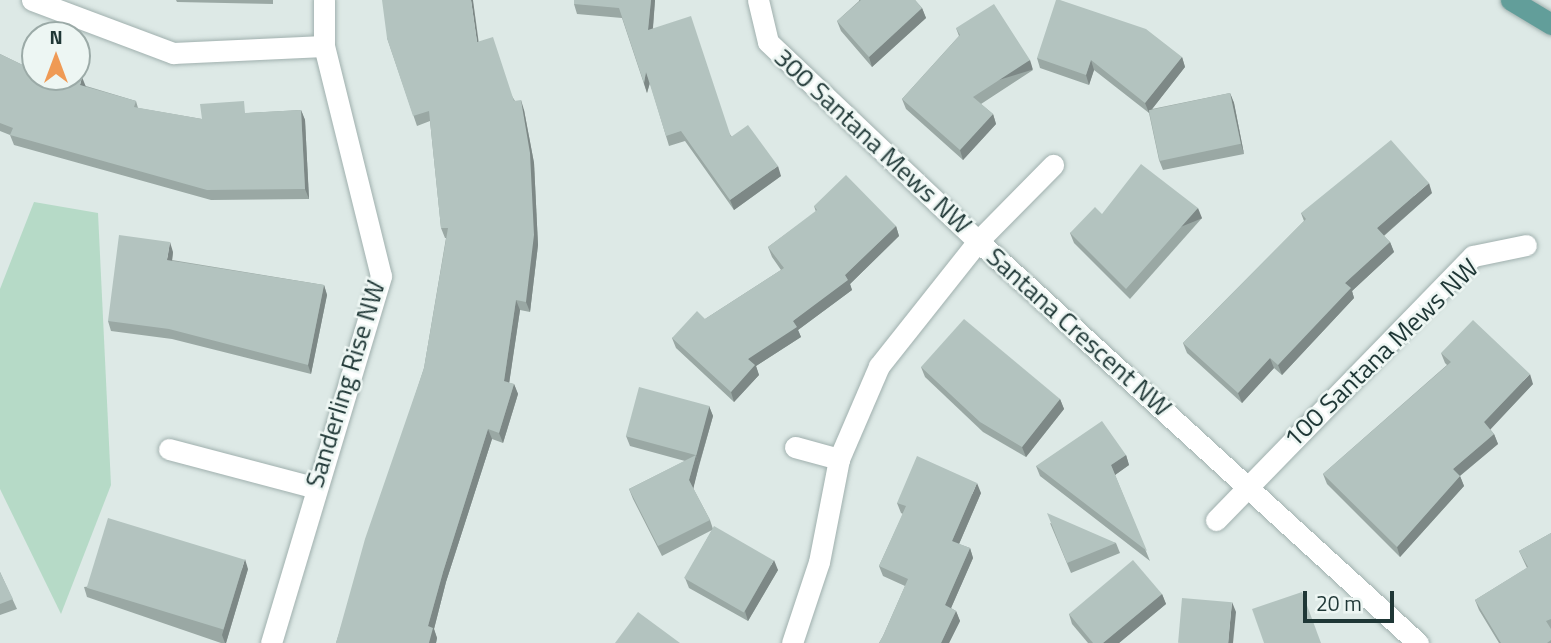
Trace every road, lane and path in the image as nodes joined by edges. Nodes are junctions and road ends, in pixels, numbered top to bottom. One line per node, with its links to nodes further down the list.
1 (33, 0): 6 (street)
2 (324, 0): 6 (street, Sanderling Rise NW)
3 (758, 0): 8 (street, 300 Santana Mews NW)
4 (1511, 0): 5 (main road)
5 (1551, 24)
6 (324, 46): 14 (street, Sanderling Rise NW)
7 (1053, 164): 8 (street)
8 (978, 241): 12 (street, Santana Crescent NW); 13 (street, Santana Crescent NW)
9 (1526, 245): 13 (street, 100 Santana Mews NW)
10 (795, 447): 12 (street)
11 (169, 449): 14 (street)
12 (839, 459): 17 (street, Santana Crescent NW)
13 (1248, 485): 15 (street); 18 (street, Santana Crescent NW)
14 (313, 487): 16 (street, Sanderling Rise NW)
15 (1216, 520)
16 (271, 643)
17 (792, 643)
18 (1418, 643)

